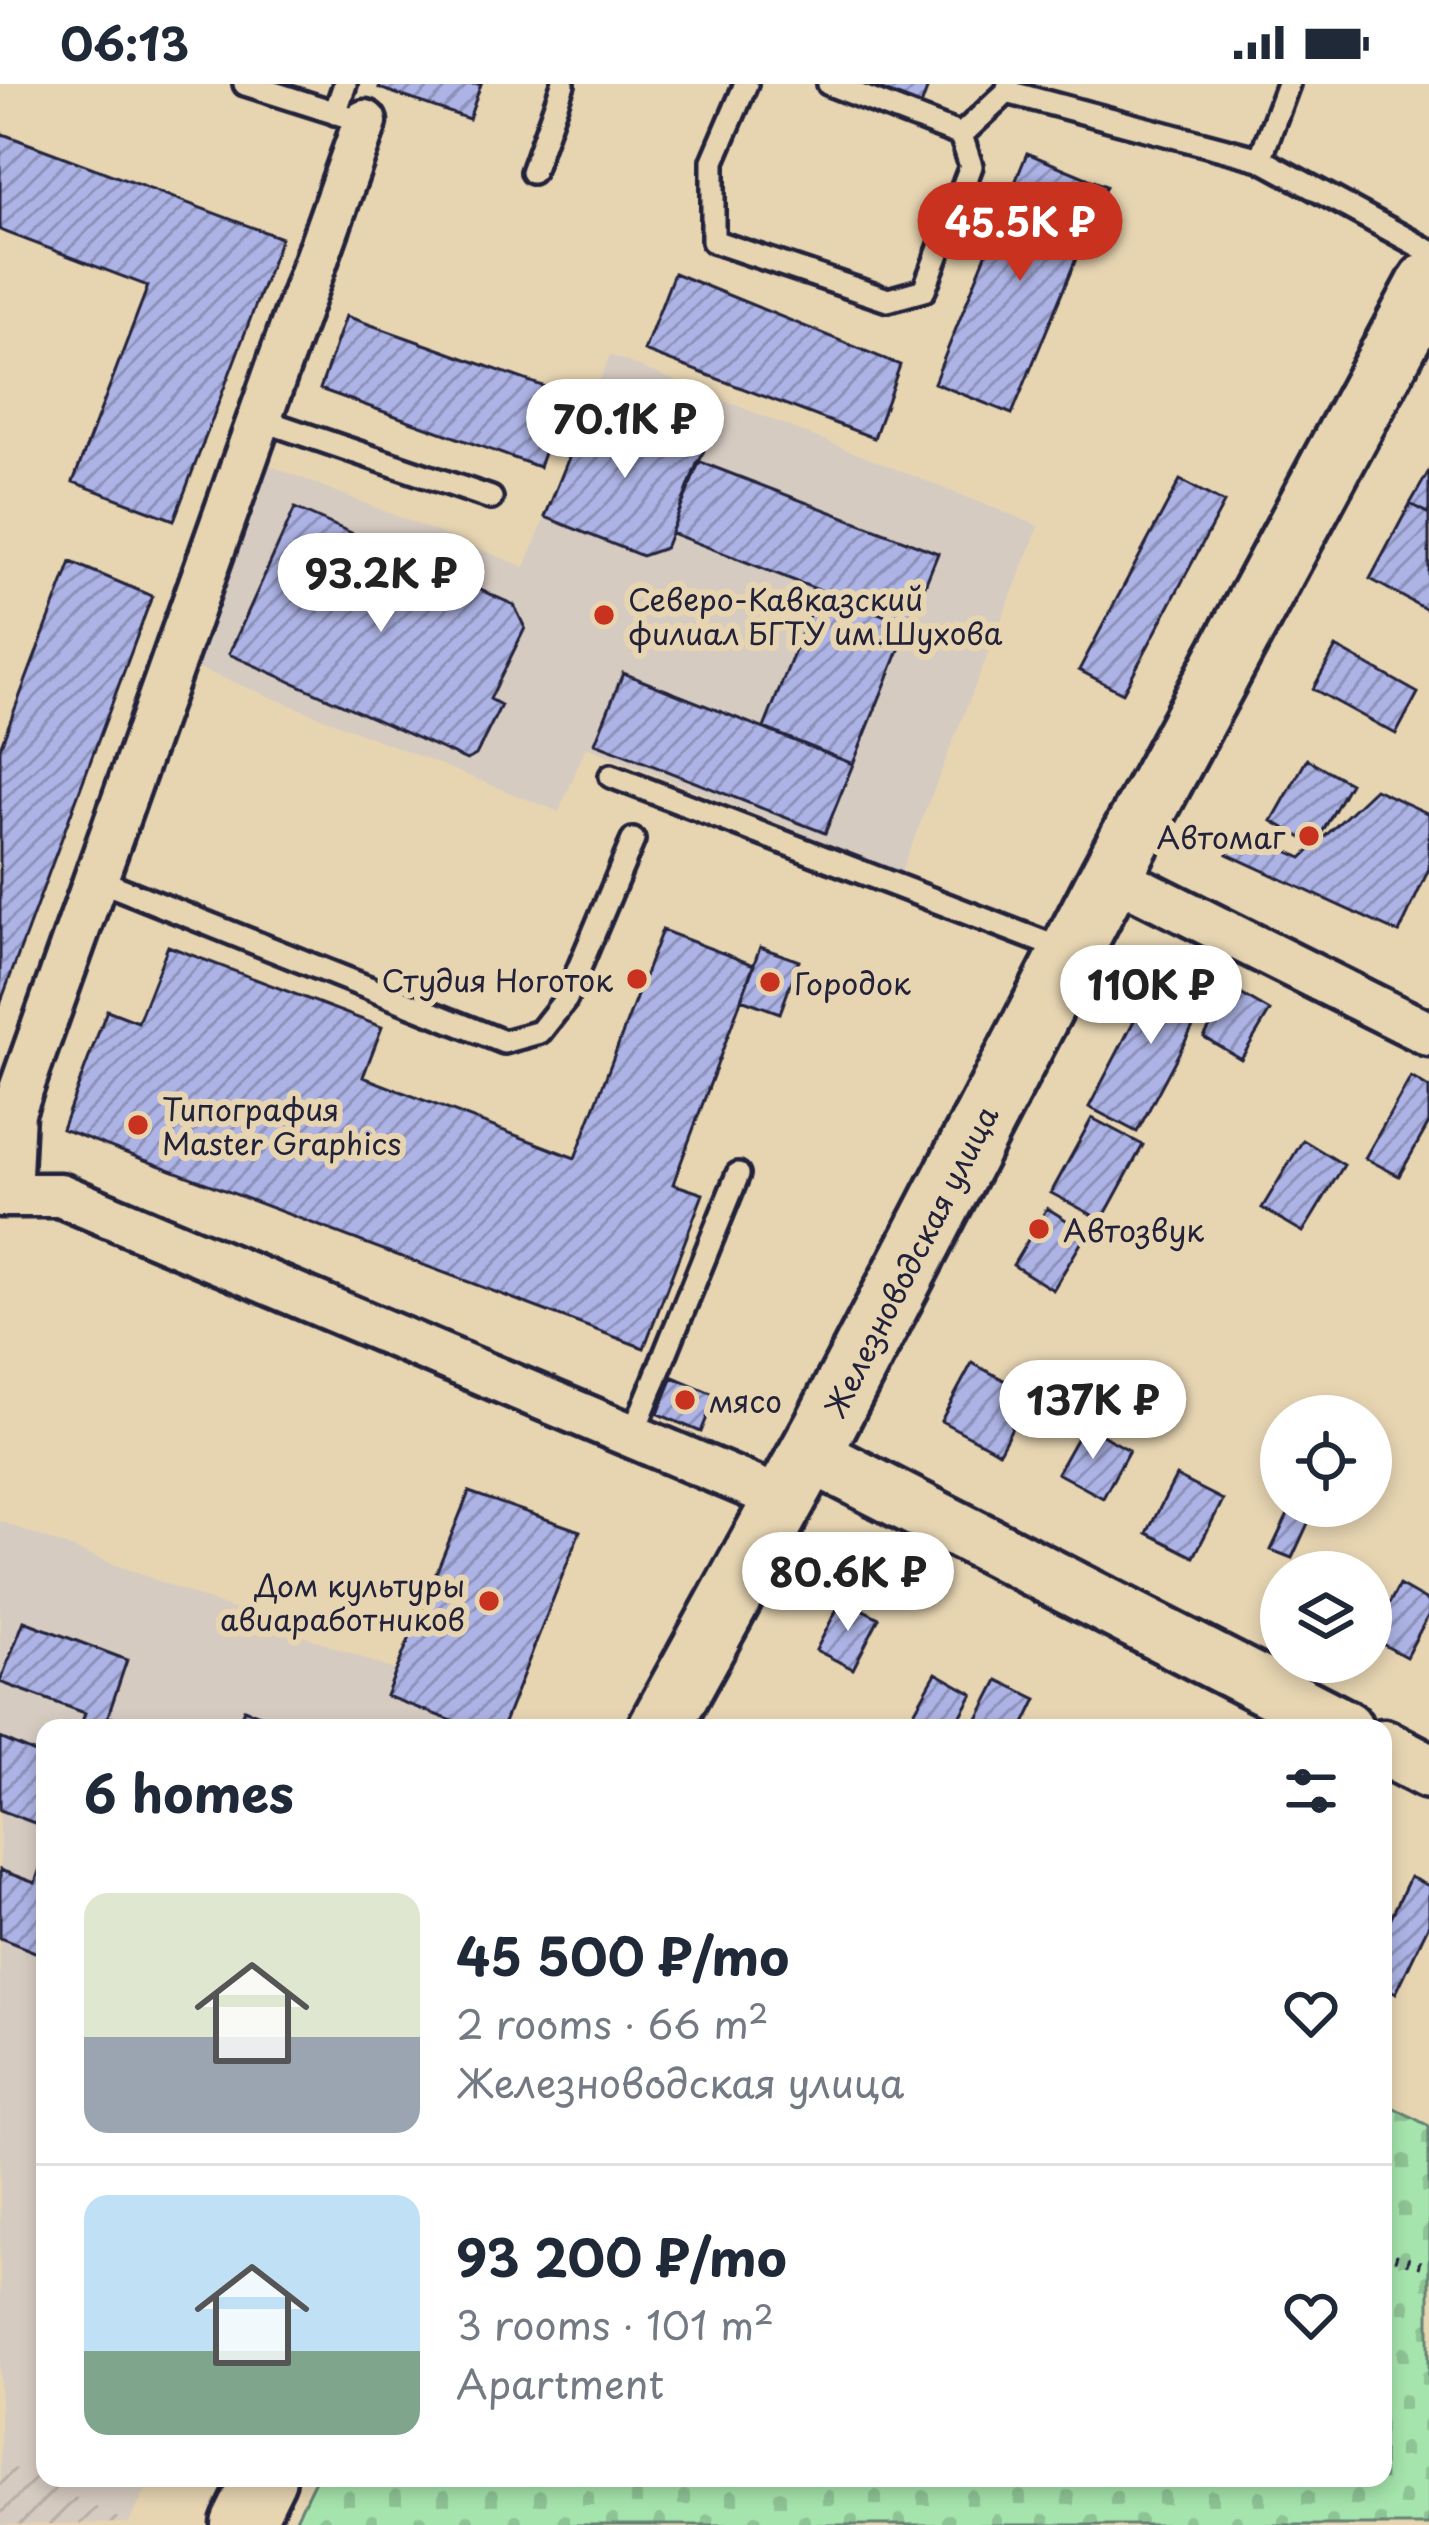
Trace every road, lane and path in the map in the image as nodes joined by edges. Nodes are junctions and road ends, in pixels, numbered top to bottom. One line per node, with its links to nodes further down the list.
1 (245, 84): 8 (lane)
2 (345, 84): 8 (lane)
3 (563, 84): 11 (lane)
4 (746, 84): 9 (lane)
5 (829, 84): 9 (lane)
6 (1288, 84): 10 (lane)
7 (1008, 88): 9 (lane); 10 (lane)
8 (350, 117): 14 (street)
9 (961, 135)
10 (1260, 160): 12 (lane)
11 (532, 172)
12 (1429, 251)
13 (1429, 284): 18 (main road, Железноводская улица)
14 (259, 419): 15 (lane); 19 (street)
15 (491, 497)
16 (611, 776): 20 (lane)
17 (633, 840): 19 (lane)
18 (1111, 875): 20 (main road, Железноводская улица); 21 (street)
19 (96, 879): 23 (street)
20 (1071, 952): 25 (main road, Железноводская улица)
21 (1429, 1034)
22 (738, 1174): 24 (lane)
23 (5, 1195): 24 (street)
24 (632, 1436): 25 (street)
25 (797, 1477): 26 (main road, Железноводская улица); 27 (street)
26 (664, 1719)
27 (1325, 1719)
28 (1392, 1752): 29 (street)
29 (1429, 1771)
30 (1392, 2257): 31 (path)
31 (1429, 2267)
32 (261, 2487): 33 (main road)
33 (242, 2525)

